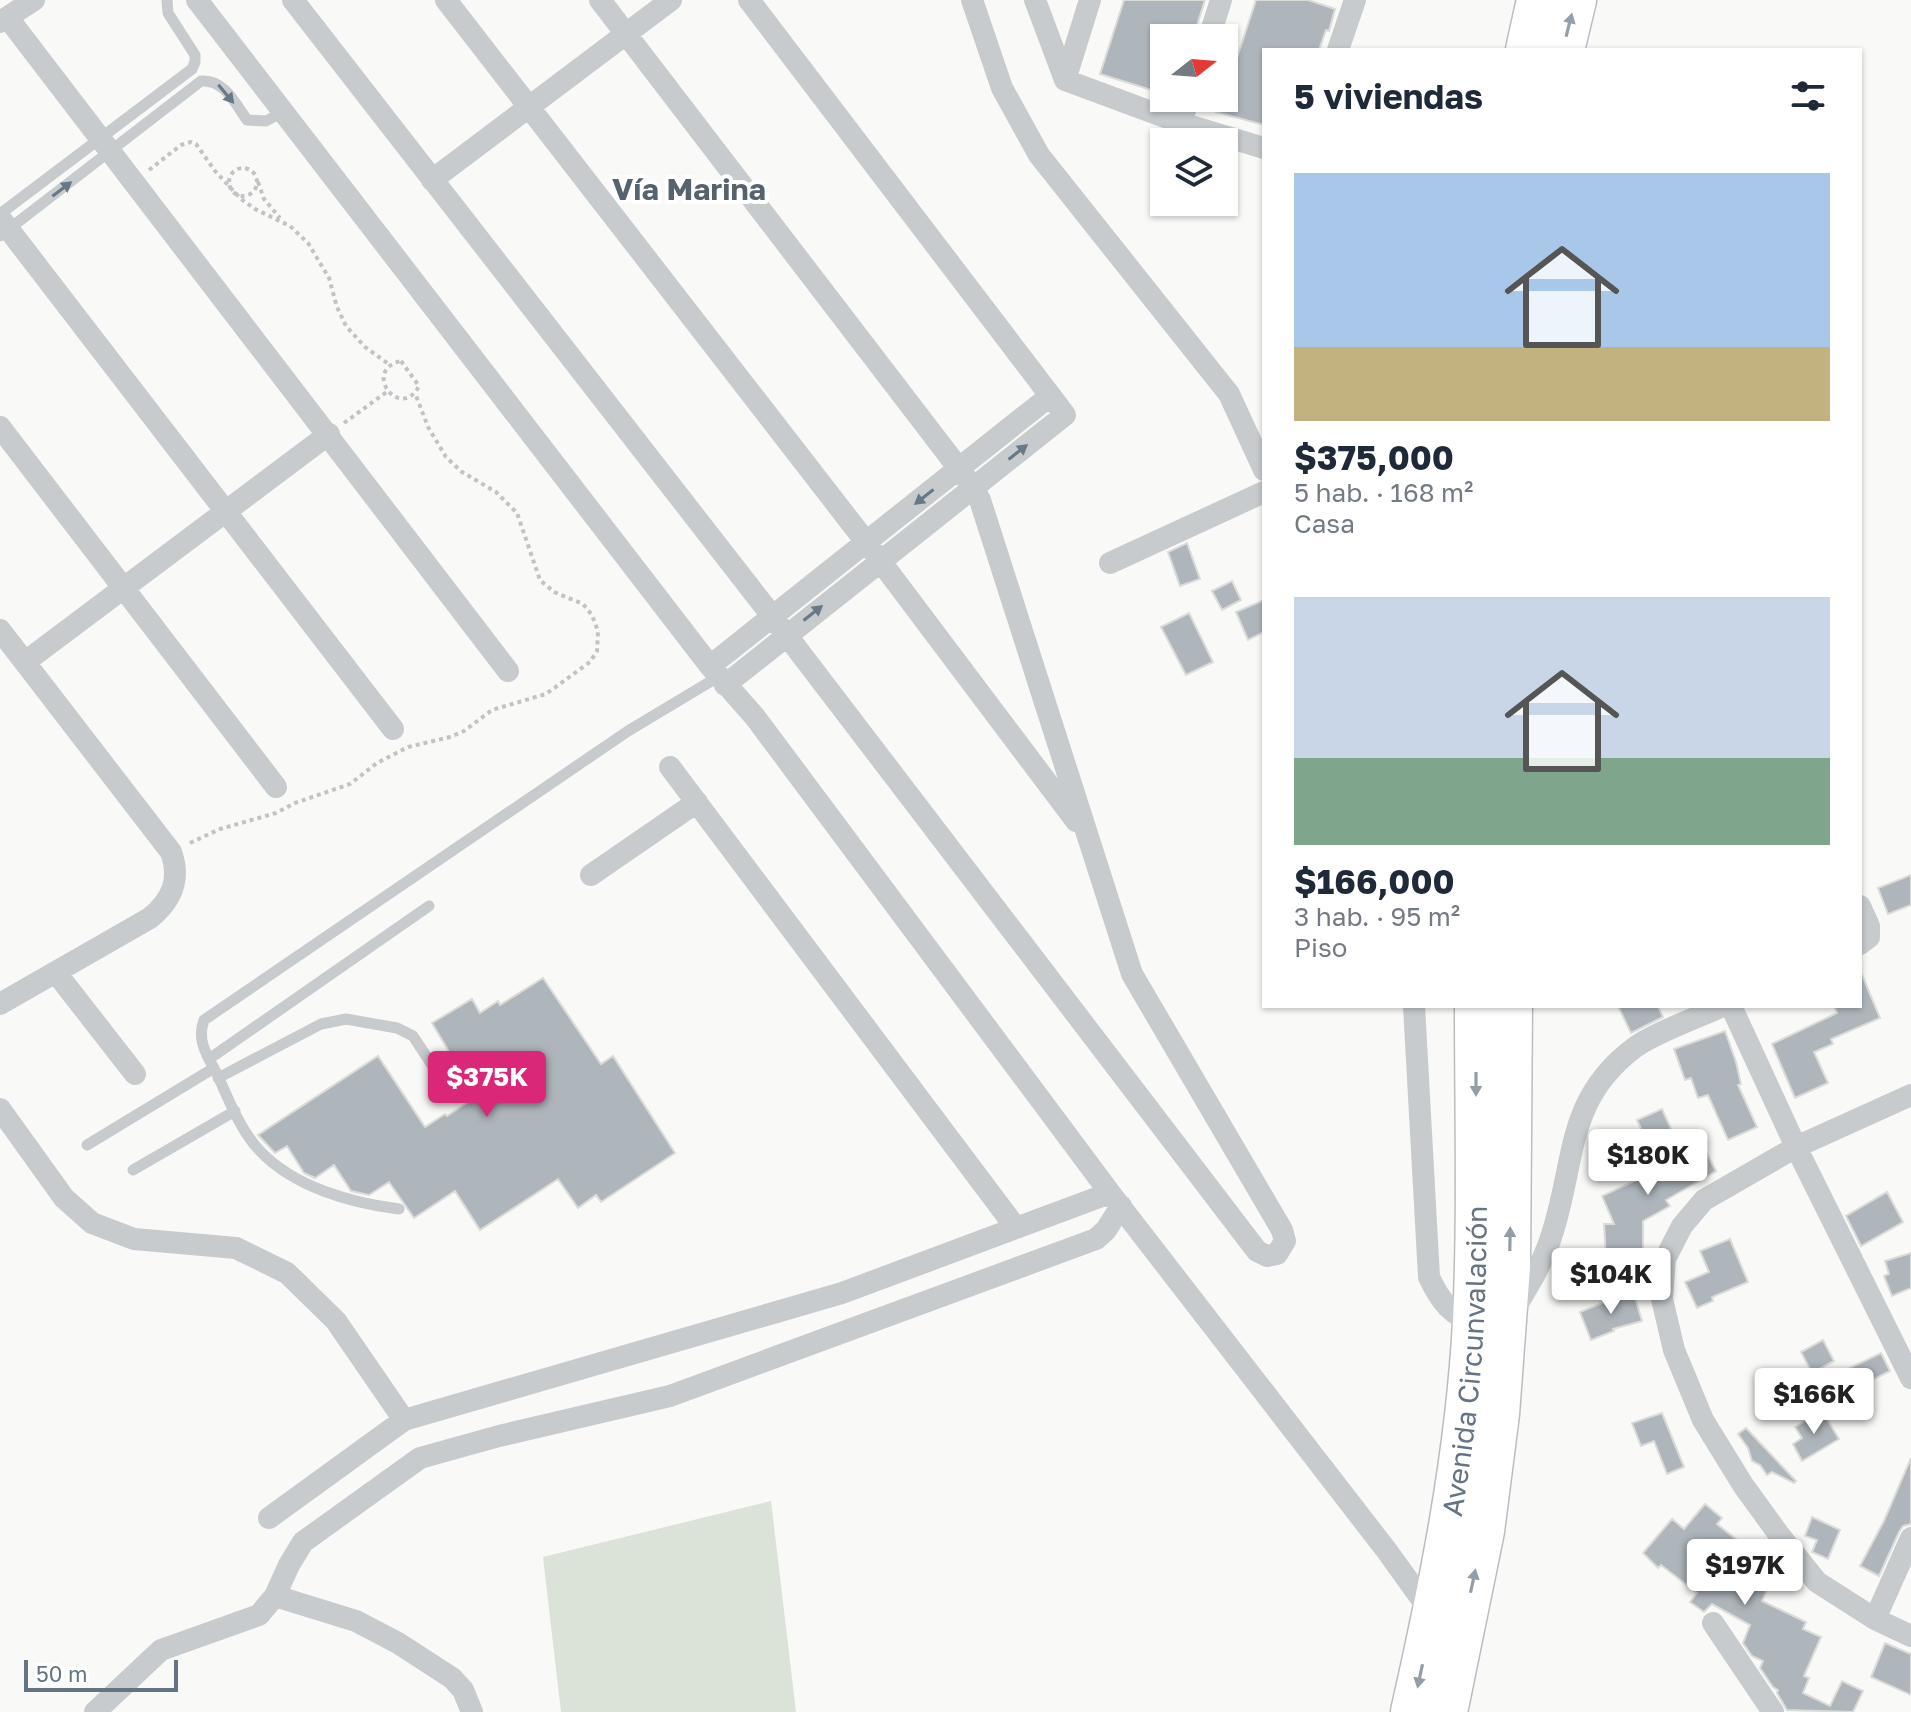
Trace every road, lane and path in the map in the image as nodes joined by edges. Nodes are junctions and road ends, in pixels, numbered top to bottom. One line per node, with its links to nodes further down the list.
1 (34, 0): 16 (street)
2 (167, 0): 27 (lane)
3 (197, 0): 24 (street)
4 (293, 0): 30 (street)
5 (446, 0): 23 (street)
6 (600, 0): 18 (street)
7 (671, 0): 18 (street)
8 (749, 0): 41 (street)
9 (972, 0): 40 (street)
10 (1035, 0): 22 (street)
11 (1090, 0): 22 (street)
12 (1221, 0): 17 (street)
13 (1355, 0): 19 (street)
14 (1538, 0): 20 (highway)
15 (1575, 0): 21 (highway, one-way to 15)
16 (4, 20): 27 (street)
17 (1213, 24)
18 (627, 35): 23 (street); 41 (street)
19 (1339, 48)
20 (1527, 48)
21 (1563, 48)
22 (1065, 80): 26 (street)
23 (530, 107): 30 (street); 44 (street)
24 (283, 112): 27 (lane, one-way to 24); 53 (street)
25 (1185, 112): 26 (street)
26 (1181, 123): 28 (street)
27 (106, 144): 31 (street); 34 (lane, one-way to 27); 34 (lane)
28 (1262, 147)
29 (257, 180): 32 (path); 32 (path); 33 (path)
30 (432, 180): 48 (street)
31 (134, 181): 32 (path); 39 (street)
32 (234, 192): 33 (path)
33 (282, 221): 35 (path)
34 (2, 224): 43 (street)
35 (390, 365): 36 (path); 37 (path)
36 (388, 391): 37 (path); 39 (path)
37 (415, 393): 59 (path)
38 (0, 427): 47 (street)
39 (329, 434): 43 (street); 52 (street)
40 (1262, 466)
41 (967, 478): 44 (street, one-way to 44); 45 (street); 58 (street)
42 (1262, 493): 46 (street)
43 (224, 511): 47 (street); 54 (street)
44 (866, 542): 45 (street); 48 (street)
45 (880, 562): 50 (street, one-way to 45); 58 (street)
46 (1110, 563)
47 (124, 589): 51 (street); 56 (street)
48 (772, 616): 50 (street); 53 (street)
49 (0, 630): 51 (street)
50 (786, 635): 53 (street); 58 (street)
51 (25, 662): 59 (street)
52 (508, 671)
53 (718, 676): 71 (lane); 80 (street)
54 (393, 729)
55 (670, 767): 57 (street)
56 (276, 787)
57 (697, 802): 60 (street); 82 (street)
58 (1085, 835)
59 (171, 852): 64 (street)
60 (591, 875)
61 (429, 906): 71 (lane)
62 (1862, 910): 63 (street)
63 (1862, 942)
64 (57, 974): 65 (street); 73 (street)
65 (0, 1004)
66 (1414, 1008): 83 (street)
67 (1476, 1008): 83 (highway, Avenida Circunvalación, one-way to 83)
68 (1511, 1008): 83 (highway, Avenida Circunvalación, one-way to 68)
69 (1719, 1008): 83 (street)
70 (1732, 1008): 78 (street)
71 (214, 1068): 72 (lane); 76 (lane); 77 (lane)
72 (434, 1068)
73 (135, 1074)
74 (1911, 1095): 78 (street)
75 (0, 1109): 85 (street)
76 (235, 1111): 79 (lane); 81 (lane)
77 (87, 1145)
78 (1796, 1147): 84 (street); 90 (street)
79 (133, 1170)
80 (1116, 1199): 82 (street); 88 (street); 89 (street)
81 (399, 1209)
82 (1016, 1228): 85 (street)
83 (1490, 1323): 89 (highway, Avenida Circunvalación); 93 (highway, Avenida Circunvalación, one-way to 83)
84 (1911, 1378)
85 (404, 1420): 86 (street)
86 (269, 1518)
87 (1911, 1538): 90 (street)
88 (275, 1596): 94 (street); 95 (street)
89 (1434, 1616): 93 (street); 96 (highway, Avenida Circunvalación, one-way to 96)
90 (1875, 1619): 92 (street)
91 (1713, 1623): 98 (street)
92 (1911, 1636)
93 (1458, 1653): 97 (highway, Avenida Circunvalación)
94 (95, 1712)
95 (472, 1712)
96 (1412, 1712)
97 (1446, 1712)
98 (1773, 1712)

